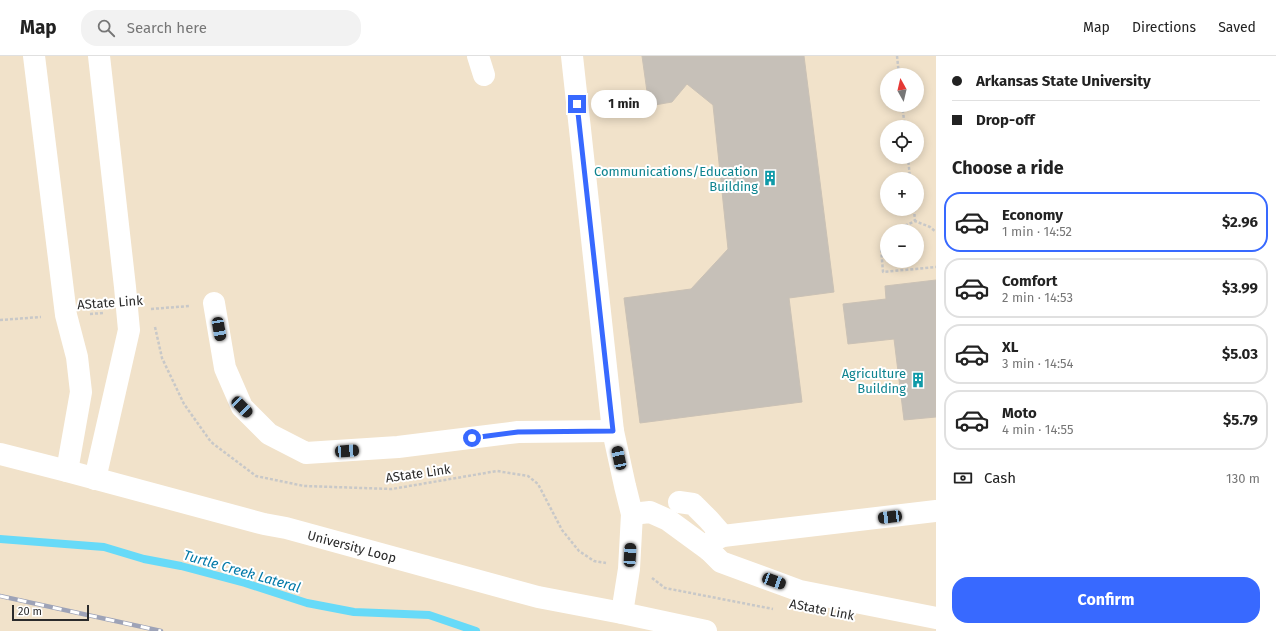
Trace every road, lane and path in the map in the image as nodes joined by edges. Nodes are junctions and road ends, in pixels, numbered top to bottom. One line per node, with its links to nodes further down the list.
1 (34, 56): 14 (street)
2 (99, 56): 13 (street)
3 (572, 56): 17 (street)
4 (897, 56): 5 (path)
5 (898, 68)
6 (915, 216): 7 (path)
7 (915, 222): 8 (path); 9 (path)
8 (910, 224)
9 (936, 232)
10 (936, 267): 11 (path)
11 (883, 268)
12 (214, 303): 13 (path, AState Link); 17 (street)
13 (127, 311): 14 (path, AState Link); 20 (street)
14 (66, 315): 15 (path, AState Link); 19 (street)
15 (0, 320)
16 (154, 323): 25 (path, AState Link)
17 (613, 431): 23 (street)
18 (0, 454): 19 (street, University Loop)
19 (67, 471): 20 (street, University Loop)
20 (95, 479): 27 (street, University Loop)
21 (679, 502): 24 (street)
22 (936, 512): 24 (street)
23 (641, 513): 24 (street); 25 (street)
24 (716, 543): 28 (street)
25 (629, 569): 26 (path, AState Link); 27 (street)
26 (775, 609)
27 (622, 613): 29 (street, University Loop)
28 (936, 618)
29 (706, 631)

